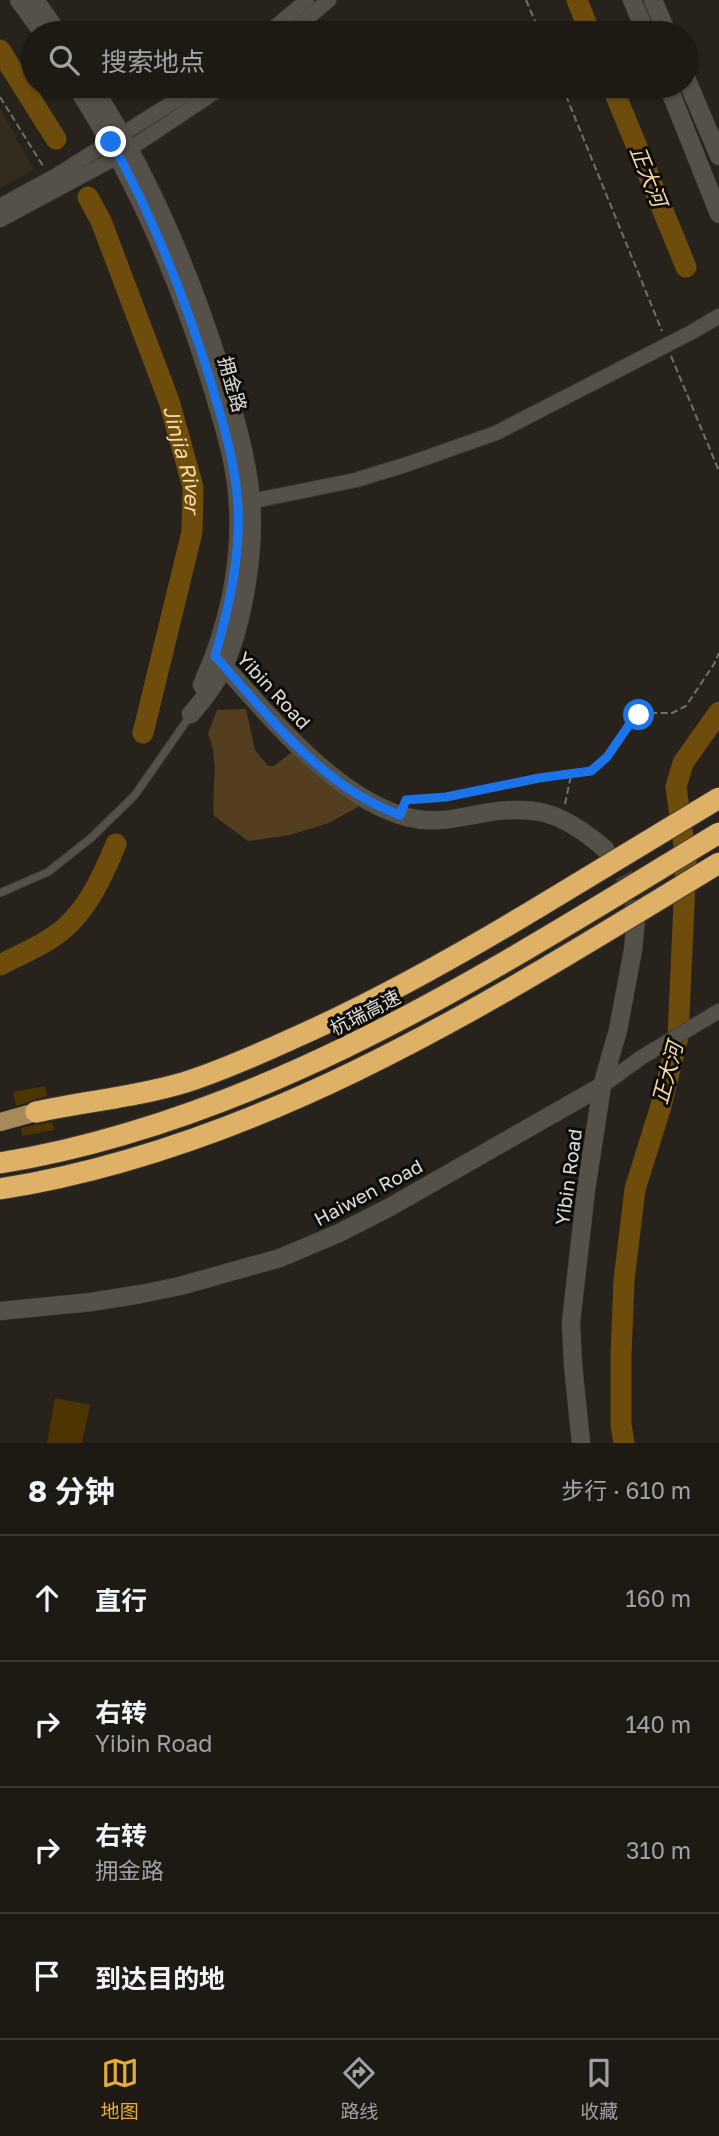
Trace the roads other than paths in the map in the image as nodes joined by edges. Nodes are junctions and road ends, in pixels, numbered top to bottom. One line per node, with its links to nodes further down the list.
1 (19, 0): 7 (street)
2 (35, 0): 8 (street)
3 (307, 0): 9 (street)
4 (329, 0): 10 (street)
5 (632, 0): 11 (street)
6 (653, 0): 12 (street)
7 (34, 21)
8 (50, 21)
9 (282, 21)
10 (304, 21)
11 (641, 21)
12 (662, 21)
13 (85, 98): 19 (street)
14 (98, 98): 19 (street)
15 (183, 98): 19 (street)
16 (203, 98): 19 (street)
17 (673, 98): 22 (street)
18 (694, 98): 20 (street)
19 (120, 146): 21 (street); 23 (street); 25 (street)
20 (719, 156)
21 (0, 206)
22 (719, 214)
23 (0, 220)
24 (719, 316): 25 (street)
25 (244, 502): 26 (street)
26 (220, 661): 27 (street); 30 (street, Yibin Road)
27 (191, 714): 32 (lane)
28 (719, 797): 36 (highway, bridge)
29 (719, 833): 38 (highway, 杭瑞高速, bridge)
30 (605, 849)
31 (719, 863): 39 (highway, bridge)
32 (0, 893)
33 (636, 919): 35 (street, Yibin Road)
34 (717, 1012): 35 (street, Haiwen Road)
35 (602, 1086): 40 (street, Haiwen Road); 41 (street, Yibin Road)
36 (36, 1112): 37 (main road)
37 (0, 1122)
38 (0, 1163)
39 (0, 1189)
40 (0, 1311)
41 (581, 1443)

